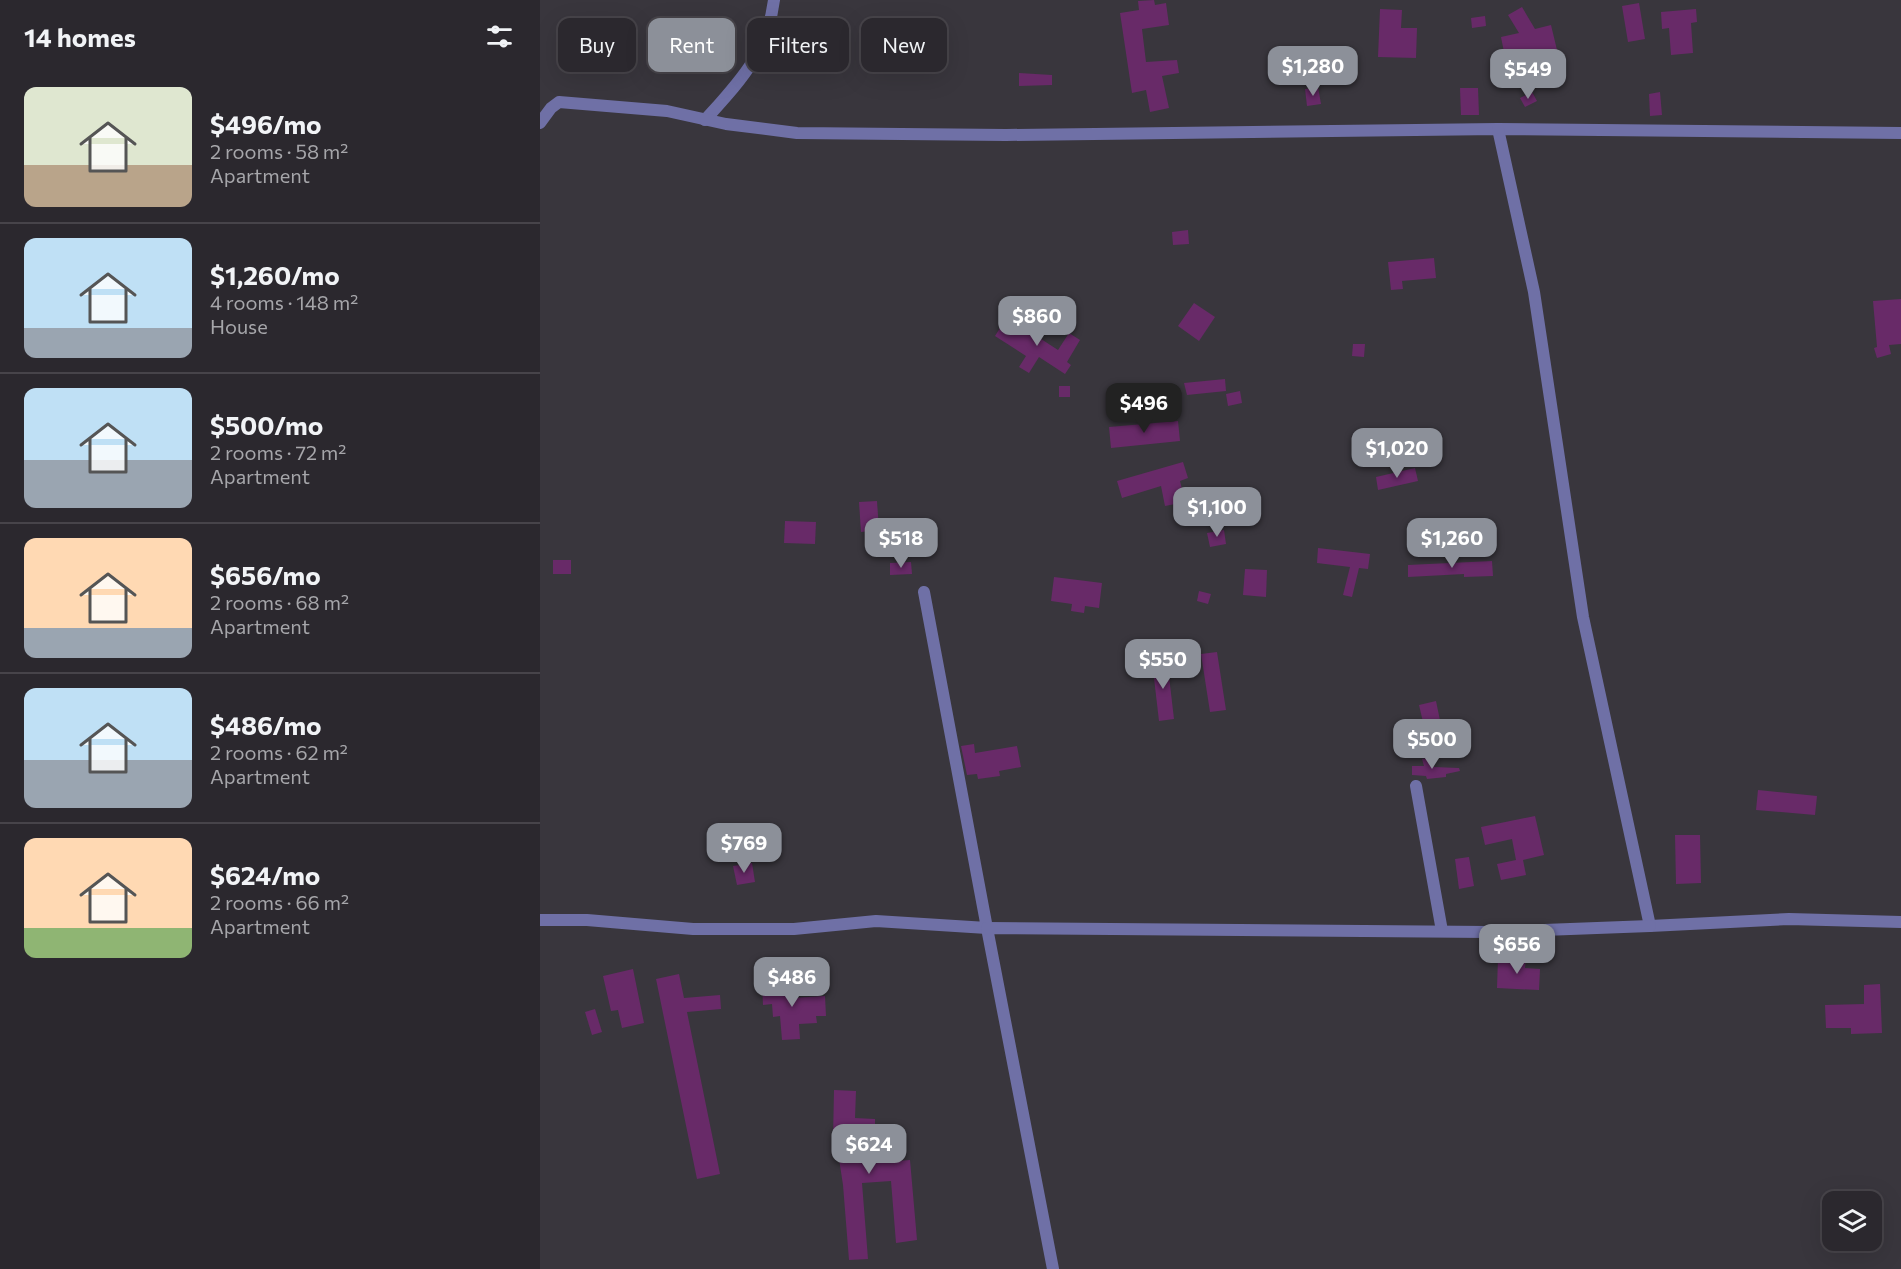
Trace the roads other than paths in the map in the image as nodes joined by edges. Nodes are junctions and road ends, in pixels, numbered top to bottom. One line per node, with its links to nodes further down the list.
1 (774, 0): 2 (street)
2 (705, 120): 3 (street); 4 (street)
3 (540, 123)
4 (1498, 129): 5 (street); 10 (street)
5 (1901, 133)
6 (924, 592): 11 (street)
7 (1416, 786): 12 (street)
8 (540, 920): 11 (street)
9 (1901, 922): 10 (street)
10 (1650, 926): 12 (street)
11 (987, 928): 12 (street); 13 (street)
12 (1442, 931)
13 (1053, 1269)

